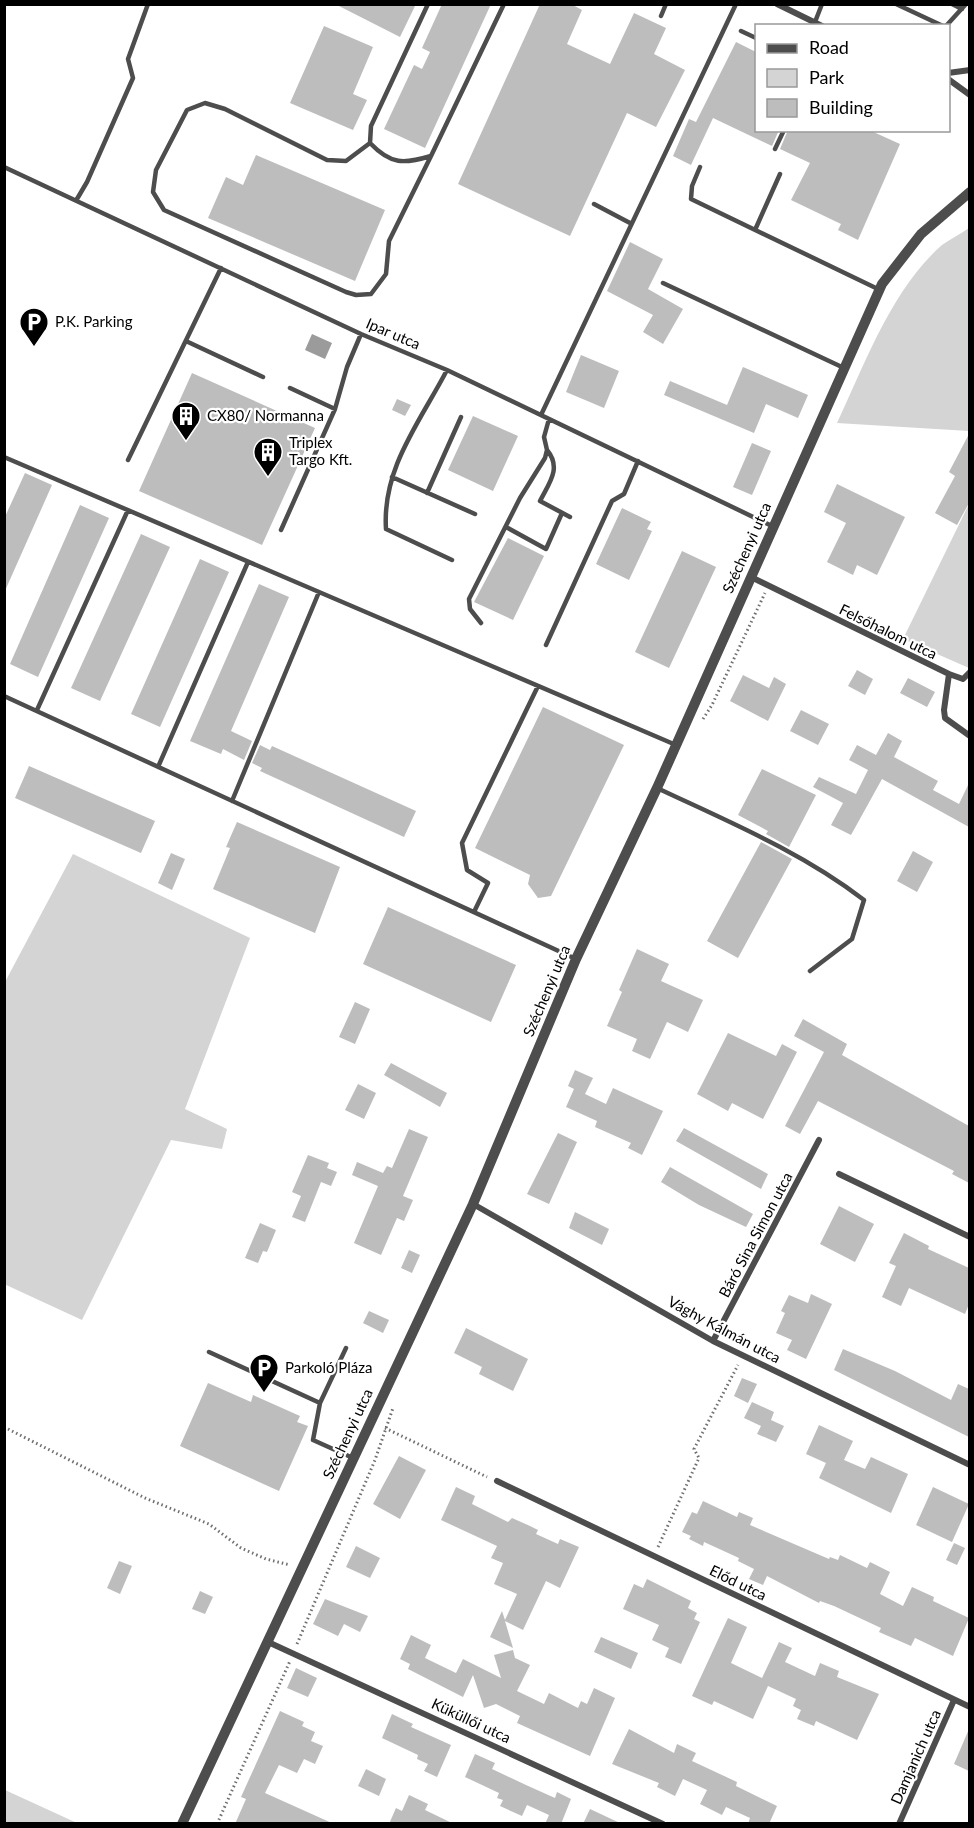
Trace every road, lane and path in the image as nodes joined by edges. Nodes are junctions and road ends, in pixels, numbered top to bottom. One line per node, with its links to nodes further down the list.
1 (148, 4): 30 (lane)
2 (428, 4): 23 (lane)
3 (504, 4): 25 (lane)
4 (666, 4): 11 (lane)
5 (736, 4): 32 (lane)
6 (777, 4): 12 (street)
7 (822, 4): 12 (lane)
8 (896, 4): 14 (lane)
9 (952, 4): 10 (lane)
10 (964, 7): 15 (lane)
11 (661, 16)
12 (815, 22): 13 (street)
13 (818, 24)
14 (941, 24)
15 (947, 24)
16 (741, 31): 17 (lane)
17 (755, 38)
18 (969, 70): 19 (street)
19 (950, 73)
20 (950, 80): 21 (street)
21 (969, 95)
22 (783, 132): 24 (lane)
23 (370, 143): 25 (lane); 25 (lane)
24 (775, 149)
25 (431, 156)
26 (4, 167): 30 (lane, Ipar utca)
27 (700, 167): 33 (lane)
28 (780, 174): 33 (lane)
29 (969, 192): 36 (street, Széchenyi utca)
30 (76, 199): 34 (lane, Ipar utca)
31 (594, 204): 32 (lane)
32 (630, 223): 44 (lane)
33 (755, 230): 36 (lane)
34 (221, 268): 37 (lane, Ipar utca); 38 (lane)
35 (663, 283): 39 (lane)
36 (880, 290): 39 (street, Széchenyi utca)
37 (361, 334): 40 (lane, Ipar utca); 43 (lane)
38 (188, 342): 41 (lane); 49 (lane)
39 (844, 368): 57 (street, Széchenyi utca)
40 (447, 370): 44 (lane, Ipar utca); 51 (lane)
41 (262, 377)
42 (290, 388): 43 (lane)
43 (335, 409): 59 (lane)
44 (541, 415): 46 (lane, Ipar utca)
45 (461, 417): 52 (lane)
46 (549, 419): 47 (lane); 50 (lane, Ipar utca)
47 (547, 450): 54 (lane); 58 (lane)
48 (4, 457): 53 (lane)
49 (128, 460)
50 (638, 461): 57 (lane, Ipar utca); 65 (lane)
51 (392, 477): 52 (lane); 60 (lane)
52 (427, 493): 55 (lane)
53 (128, 510): 61 (lane); 70 (lane)
54 (562, 513): 56 (lane); 58 (lane)
55 (475, 514)
56 (570, 517)
57 (772, 526): 62 (street, Széchenyi utca)
58 (506, 527): 64 (lane)
59 (281, 530)
60 (452, 560)
61 (248, 562): 63 (lane); 73 (lane)
62 (750, 577): 67 (street, Felsőhalom utca); 72 (street, Széchenyi utca)
63 (319, 592): 68 (lane); 75 (lane)
64 (481, 623)
65 (546, 645)
66 (969, 672): 67 (street)
67 (948, 674): 71 (street, Felsőhalom utca)
68 (538, 686): 72 (lane); 76 (lane)
69 (4, 696): 70 (lane)
70 (37, 710): 73 (lane)
71 (969, 736)
72 (676, 745): 74 (street, Széchenyi utca)
73 (158, 767): 75 (lane)
74 (657, 788): 77 (street, Széchenyi utca); 78 (lane)
75 (232, 801): 76 (lane)
76 (474, 912): 77 (lane)
77 (576, 959): 81 (street, Széchenyi utca)
78 (810, 970)
79 (819, 1140): 83 (street, Báró Sina Simon utca)
80 (839, 1174): 82 (street)
81 (473, 1204): 83 (street, Vághy Kálmán utca); 88 (street, Széchenyi utca)
82 (969, 1237)
83 (713, 1341): 86 (street, Vághy Kálmán utca)
84 (346, 1348): 87 (lane)
85 (209, 1352): 87 (lane)
86 (743, 1355): 91 (street, Vághy Kálmán utca); 93 (path)
87 (320, 1403): 90 (lane)
88 (370, 1422): 90 (street, Széchenyi utca); 92 (path)
89 (4, 1427): 94 (path)
90 (353, 1458): 94 (street, Széchenyi utca)
91 (969, 1466)
92 (497, 1481): 93 (street, Előd utca)
93 (654, 1556): 96 (street, Előd utca)
94 (302, 1568): 95 (street, Széchenyi utca)
95 (268, 1642): 98 (street, Széchenyi utca); 99 (street, Küküllői utca)
96 (954, 1700): 97 (street, Előd utca); 100 (street, Damjanich utca)
97 (969, 1707)
98 (182, 1824)
99 (663, 1824)
100 (899, 1824)

